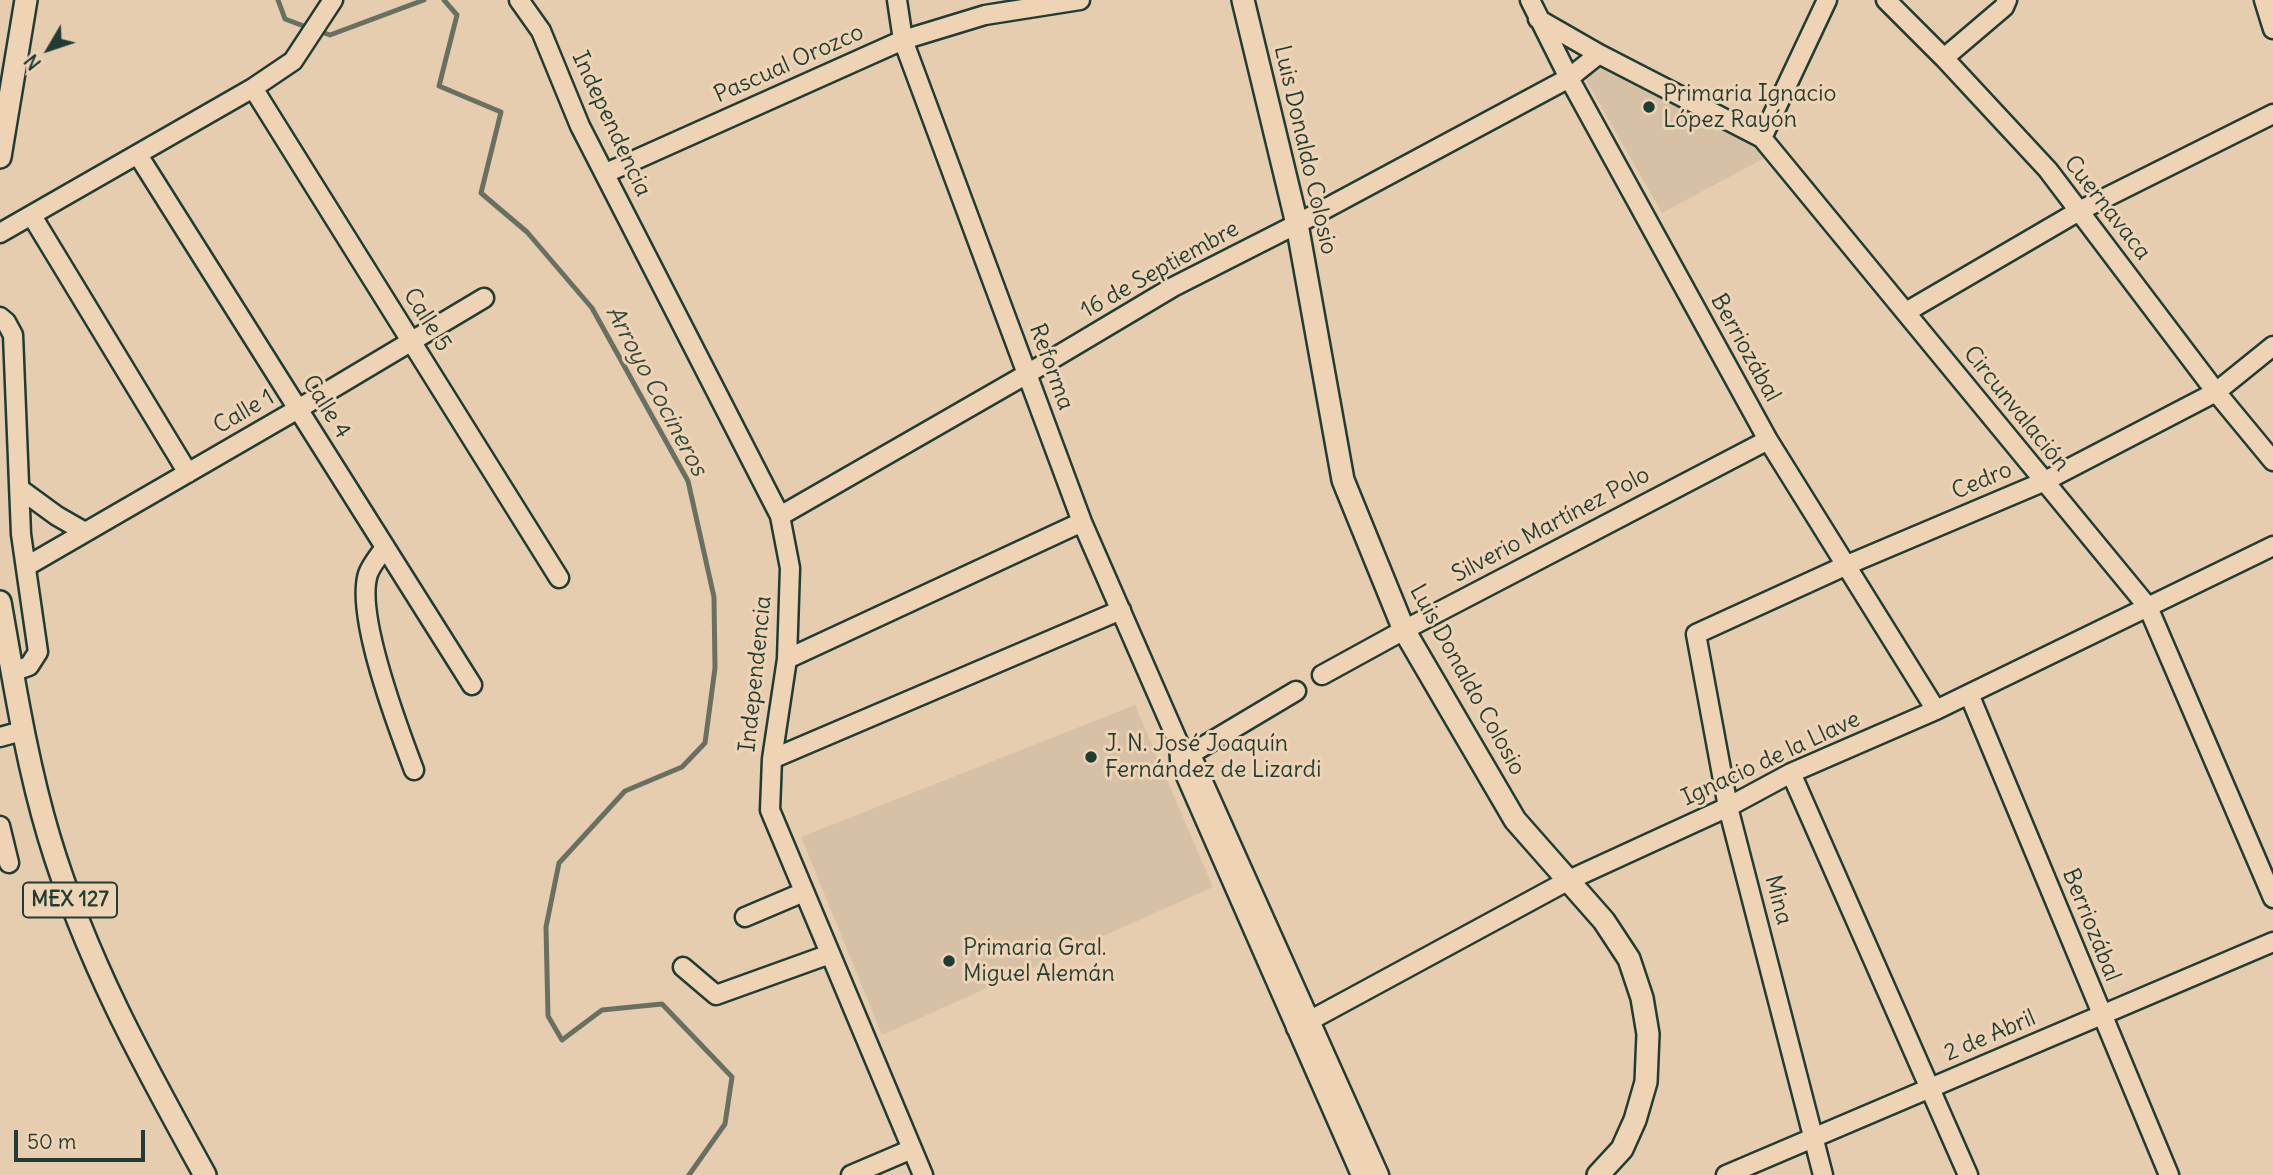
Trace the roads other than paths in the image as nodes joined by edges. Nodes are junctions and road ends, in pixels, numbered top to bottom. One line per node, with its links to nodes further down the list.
1 (26, 0): 22 (main road)
2 (333, 0): 18 (street)
3 (519, 0): 23 (street, Independencia)
4 (897, 0): 14 (street, Reforma)
5 (1080, 0): 14 (street, Pascual Orozco)
6 (1243, 0): 26 (main road, Luis Donaldo Colosio)
7 (1530, 0): 12 (street, Berriozábal)
8 (1827, 0): 20 (street)
9 (1886, 0): 16 (street, Cuernavaca)
10 (2007, 0): 16 (street)
11 (2264, 0): 13 (street)
12 (1538, 19): 15 (street, Circunvalación); 17 (street, Berriozábal)
13 (2273, 29)
14 (903, 40): 23 (street, Pascual Orozco); 33 (street, Reforma)
15 (1599, 54): 17 (street); 20 (street, Circunvalación)
16 (1944, 58): 24 (street, Cuernavaca)
17 (1569, 78): 26 (street, 16 de Septiembre); 36 (street, Berriozábal)
18 (253, 88): 21 (street); 31 (street, Calle 5)
19 (2273, 114): 24 (street)
20 (1762, 138): 29 (street, Circunvalación)
21 (138, 155): 25 (street); 35 (street, Calle 4)
22 (0, 157)
23 (606, 173): 41 (street, Independencia)
24 (2079, 211): 29 (street); 34 (street, Cuernavaca)
25 (32, 216): 27 (street); 38 (street)
26 (1297, 224): 33 (street, 16 de Septiembre); 52 (main road, Luis Donaldo Colosio)
27 (0, 233)
28 (484, 298): 31 (street, Calle 1)
29 (1906, 312): 39 (street, Circunvalación)
30 (0, 317): 40 (street)
31 (412, 342): 35 (street, Calle 1); 48 (street, Calle 5)
32 (2273, 346): 34 (street, Cedro)
33 (1027, 374): 41 (street, 16 de Septiembre); 42 (street, Reforma)
34 (2216, 392): 37 (street, Cuernavaca); 39 (street, Cedro)
35 (298, 409): 38 (street, Calle 1); 45 (street, Calle 4)
36 (1768, 440): 46 (street, Berriozábal); 52 (street, Silverio Martínez Polo)
37 (2273, 461)
38 (188, 473): 43 (street, Calle 1)
39 (2043, 482): 46 (street, Cedro); 50 (street, Circunvalación)
40 (20, 489): 43 (street); 47 (street)
41 (780, 516): 54 (street, Independencia)
42 (1082, 522): 51 (street, Reforma); 54 (street)
43 (85, 532): 47 (street, Calle 1)
44 (2273, 546): 50 (street, Ignacio de la Llave)
45 (385, 547): 57 (street, Calle 4); 65 (street)
46 (1847, 565): 53 (street, Cedro); 60 (street, Berriozábal)
47 (27, 566): 55 (street)
48 (559, 578)
49 (0, 602): 55 (main road, MEX 127)
50 (2148, 607): 59 (street, Ignacio de la Llave); 72 (street, Circunvalación)
51 (1121, 610): 63 (street, Reforma); 64 (street)
52 (1404, 629): 56 (street, Silverio Martínez Polo); 70 (main road, Luis Donaldo Colosio)
53 (1696, 634): 67 (street, Mina)
54 (787, 659): 64 (street, Independencia)
55 (12, 672): 61 (main road, MEX 127)
56 (1322, 675)
57 (472, 685)
58 (1296, 691): 63 (street)
59 (1969, 694): 60 (street, Ignacio de la Llave); 77 (street, Berriozábal)
60 (1936, 710): 66 (street, Ignacio de la Llave)
61 (22, 731): 62 (street); 82 (main road, MEX 127)
62 (0, 737)
63 (1183, 753): 78 (street, Reforma)
64 (772, 759): 71 (street, Independencia)
65 (414, 770)
66 (1791, 773): 67 (street, Ignacio de la Llave); 79 (street)
67 (1728, 807): 70 (street, Ignacio de la Llave); 80 (street, Mina)
68 (0, 826): 69 (street)
69 (9, 863)
70 (1569, 880): 78 (street, Ignacio de la Llave); 87 (main road, Luis Donaldo Colosio)
71 (804, 892): 73 (street); 75 (street, Independencia)
72 (2273, 898)
73 (745, 917)
74 (2273, 942): 77 (street, 2 de Abril)
75 (830, 954): 76 (street); 81 (street, Independencia)
76 (683, 967)
77 (2102, 1016): 79 (street, 2 de Abril); 91 (street, Berriozábal)
78 (1303, 1024): 85 (street, Reforma); 86 (street, Reforma)
79 (1930, 1088): 80 (street, 2 de Abril); 90 (street)
80 (1814, 1136): 88 (street, 2 de Abril); 89 (street, Mina)
81 (912, 1149): 83 (street); 84 (street, Independencia)
82 (205, 1175)
83 (851, 1175)
84 (923, 1175)
85 (1361, 1175)
86 (1378, 1175)
87 (1598, 1175)
88 (1726, 1175)
89 (1823, 1175)
90 (1968, 1175)
91 (2169, 1175)

